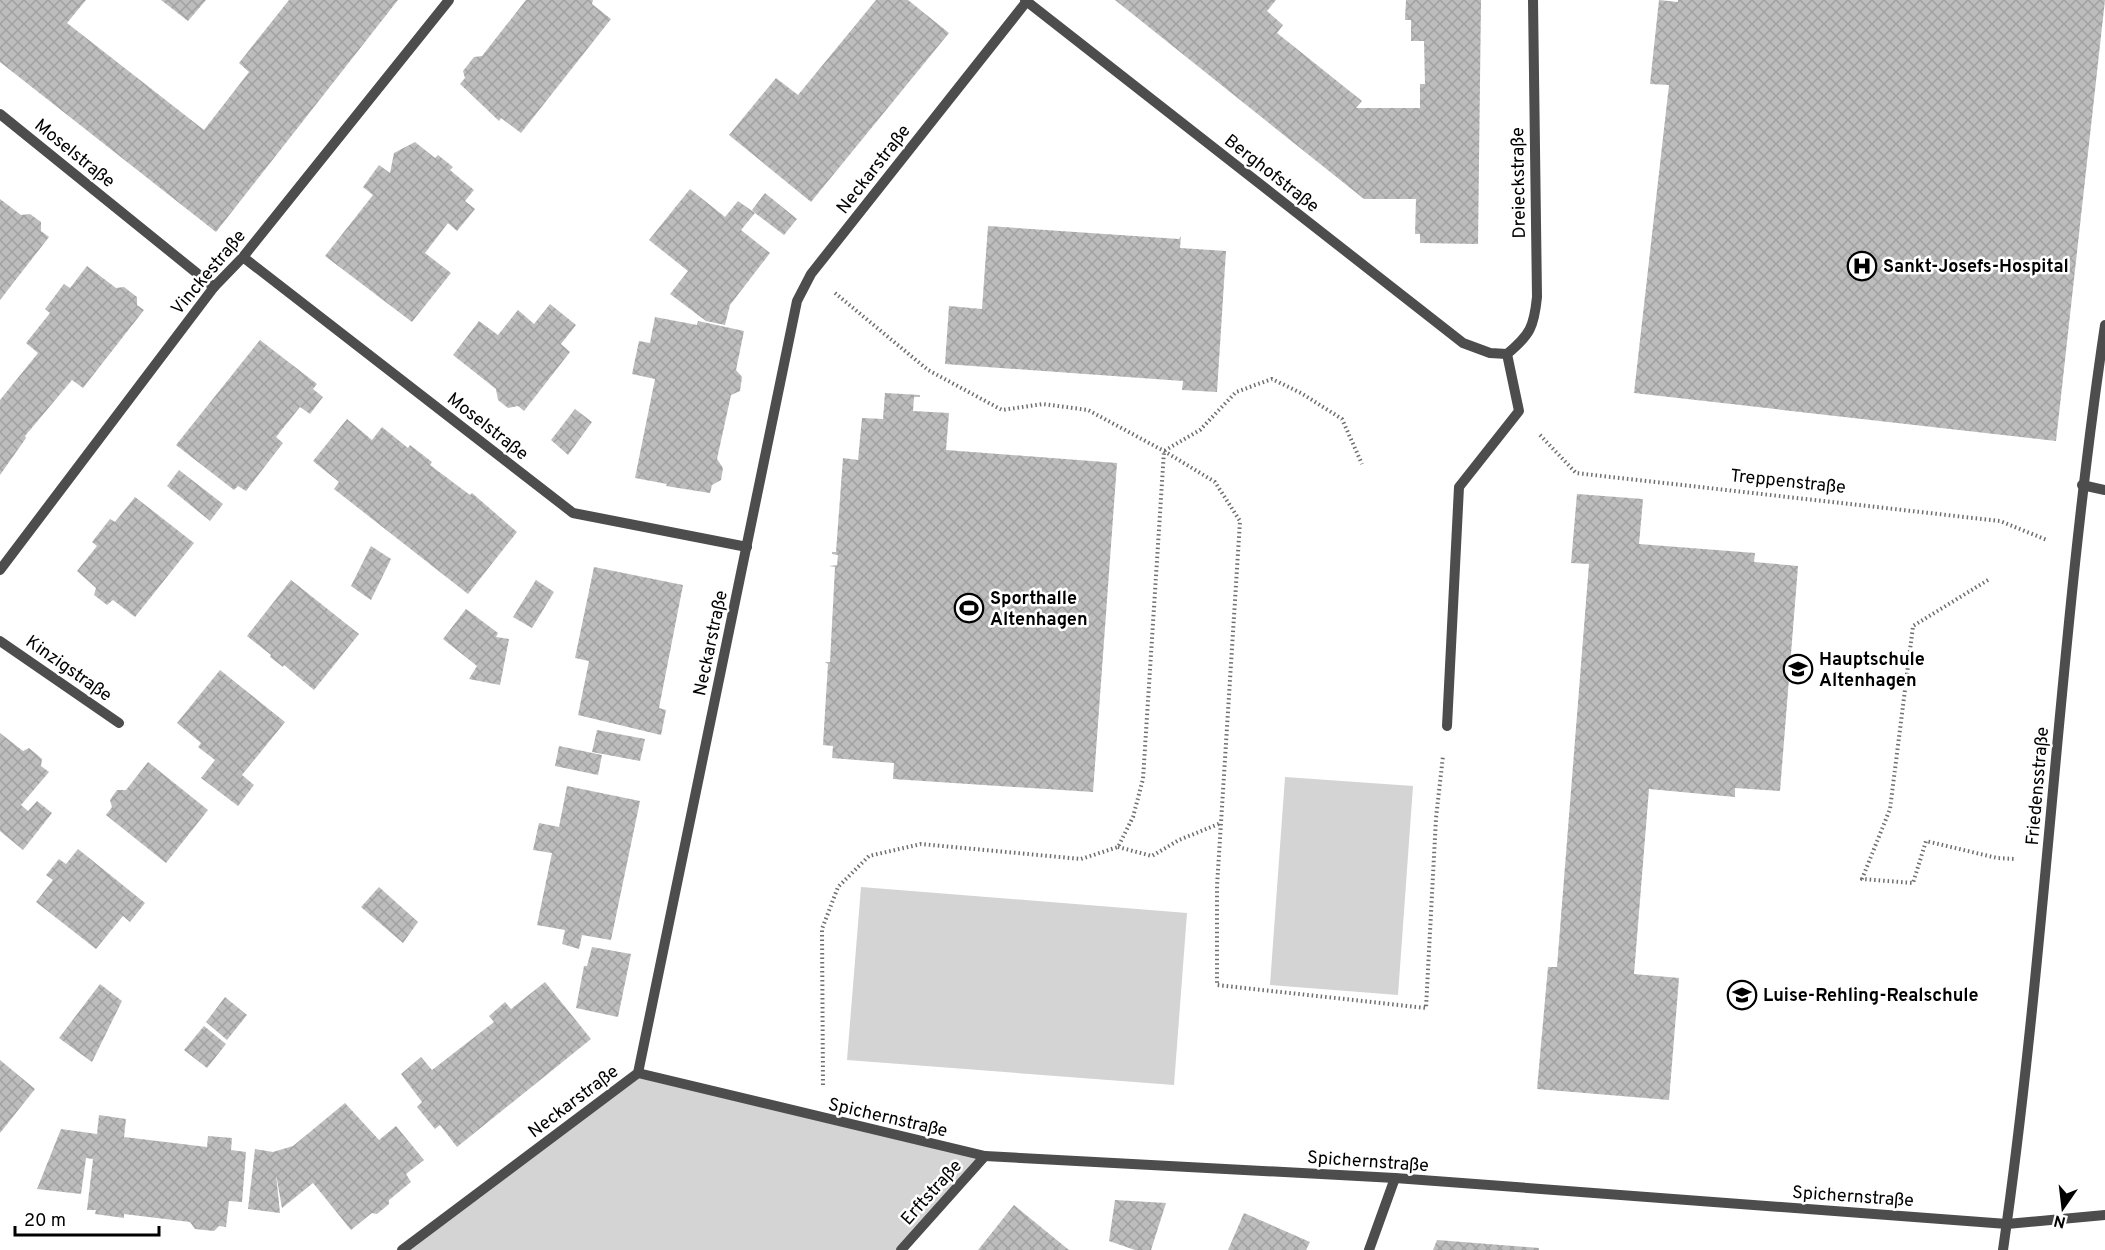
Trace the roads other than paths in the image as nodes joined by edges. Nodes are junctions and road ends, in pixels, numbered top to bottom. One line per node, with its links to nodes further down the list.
1 (449, 0): 5 (street, Vinckestraße)
2 (1533, 0): 8 (street, Dreieckstraße)
3 (1026, 1): 8 (street, Berghofstraße); 12 (street, Neckarstraße)
4 (0, 114): 6 (street, Moselstraße)
5 (243, 257): 6 (street, Vinckestraße); 12 (street, Moselstraße)
6 (214, 287): 13 (street, Vinckestraße)
7 (2105, 325): 9 (street, Friedensstraße)
8 (1507, 354): 16 (street)
9 (2102, 368): 10 (street, Friedensstraße)
10 (2082, 484): 11 (street); 21 (street, Friedensstraße)
11 (2105, 490)
12 (747, 547): 17 (street, Neckarstraße)
13 (0, 570)
14 (0, 641): 15 (street, Kinzigstraße)
15 (119, 723)
16 (1447, 726)
17 (638, 1072): 18 (street, Spichernstraße); 22 (street, Neckarstraße)
18 (985, 1156): 19 (street, Spichernstraße); 23 (street, Erftstraße)
19 (1395, 1178): 21 (street, Spichernstraße); 24 (street)
20 (2105, 1215): 21 (street, Spichernstraße)
21 (2007, 1224): 25 (street, Friedensstraße)
22 (402, 1250)
23 (901, 1250)
24 (1369, 1250)
25 (2003, 1250)

